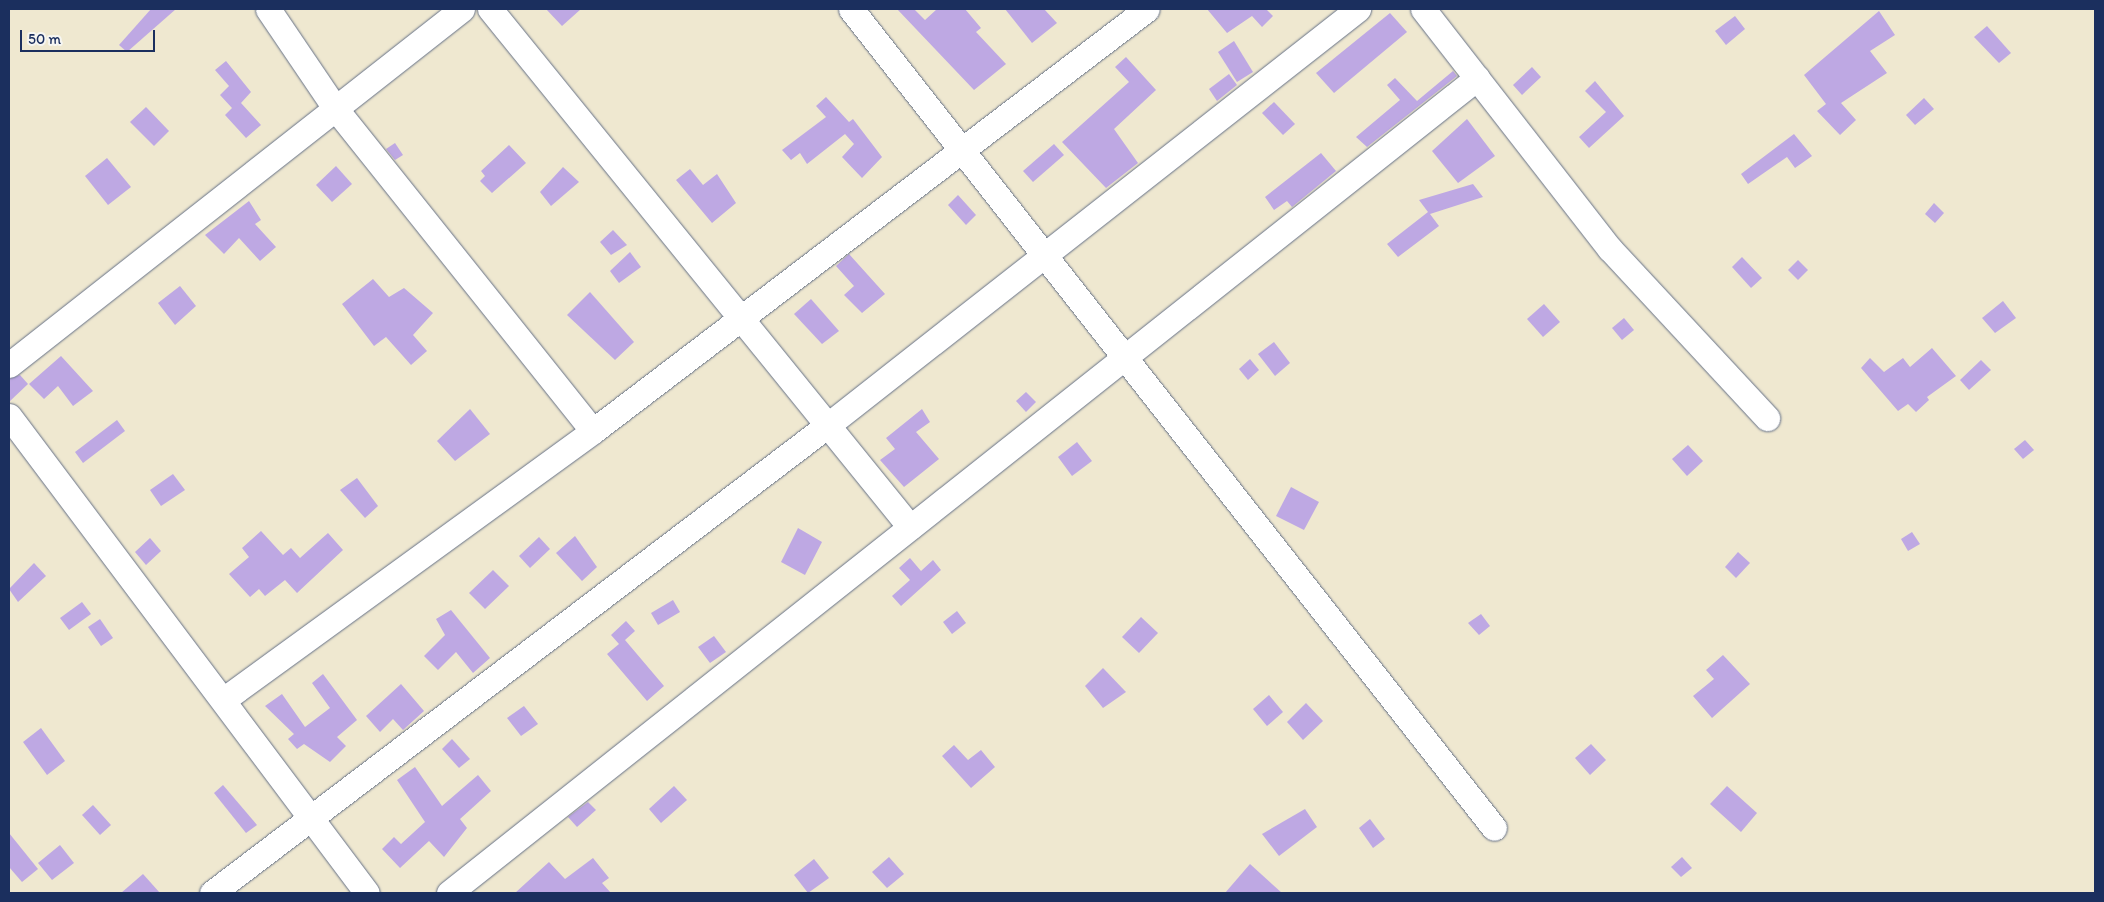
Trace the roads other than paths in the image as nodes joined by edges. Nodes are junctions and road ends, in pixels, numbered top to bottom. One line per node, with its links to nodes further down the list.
1 (268, 9): 9 (street)
2 (462, 9): 9 (street)
3 (490, 9): 12 (street)
4 (851, 9): 10 (street)
5 (1147, 9): 10 (street)
6 (1358, 9): 11 (street)
7 (1423, 9): 8 (street)
8 (1477, 78): 13 (street); 16 (street)
9 (335, 108): 14 (street); 18 (street)
10 (962, 150): 11 (street); 12 (street)
11 (1046, 256): 13 (street); 17 (street)
12 (741, 318): 17 (street); 18 (street)
13 (1125, 357): 19 (street); 22 (street)
14 (9, 365)
15 (9, 416): 20 (street)
16 (1766, 418)
17 (828, 425): 19 (street); 21 (street)
18 (593, 431): 20 (street)
19 (910, 528): 25 (street)
20 (223, 700): 21 (street)
21 (311, 818): 23 (street); 24 (street)
22 (1494, 828)
23 (212, 893)
24 (367, 893)
25 (449, 893)

